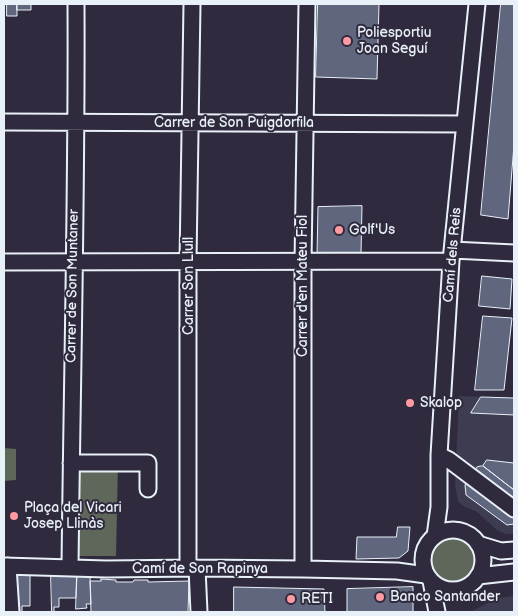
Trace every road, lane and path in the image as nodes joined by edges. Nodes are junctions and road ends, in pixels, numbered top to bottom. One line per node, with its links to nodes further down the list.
1 (76, 4): 7 (street, Carrer de Son Muntaner)
2 (192, 4): 6 (street, Carrer Son Llull)
3 (307, 4): 8 (street, Carrer d'en Mateu Fiol)
4 (477, 4): 9 (street, Camí dels Reis)
5 (4, 122): 7 (street, Carrer de Son Puigdorfila)
6 (190, 123): 7 (street, Carrer de Son Puigdorfila); 8 (street, Carrer de Son Puigdorfila); 12 (street, Carrer Son Llull)
7 (76, 124): 15 (street, Carrer de Son Muntaner)
8 (305, 124): 9 (street, Carrer de Son Puigdorfila); 14 (street, Carrer d'en Mateu Fiol)
9 (465, 124): 11 (street, Camí dels Reis)
10 (514, 253): 11 (street)
11 (452, 255): 14 (street); 16 (street, Camí dels Reis)
12 (188, 261): 14 (street); 15 (street); 28 (street, Carrer Son Llull)
13 (4, 262): 15 (street)
14 (303, 262): 29 (street, Carrer d'en Mateu Fiol)
15 (73, 263): 17 (street, Carrer de Son Muntaner)
16 (439, 455): 19 (street, Camí dels Reis); 20 (street)
17 (71, 463): 18 (street); 27 (street, Carrer de Son Muntaner)
18 (148, 489)
19 (439, 507): 21 (street); 22 (street, Camí dels Reis)
20 (514, 508)
21 (457, 530): 22 (street); 23 (street)
22 (435, 536): 25 (street)
23 (478, 544): 24 (street); 32 (street)
24 (514, 550)
25 (424, 552): 30 (street); 33 (street)
26 (6, 566): 27 (street, Camí de Son Rapinya); 36 (street)
27 (70, 568): 28 (street, Camí de Son Rapinya)
28 (193, 568): 29 (street, Camí de Son Rapinya); 37 (street, Carrer Son Llull)
29 (304, 569): 30 (street, Camí de Son Rapinya)
30 (397, 571): 33 (street, Camí de Son Rapinya)
31 (514, 572): 32 (street)
32 (478, 576): 34 (street)
33 (429, 578): 34 (street); 35 (street)
34 (458, 590): 35 (street)
35 (437, 611)
36 (11, 612)
37 (199, 612)

